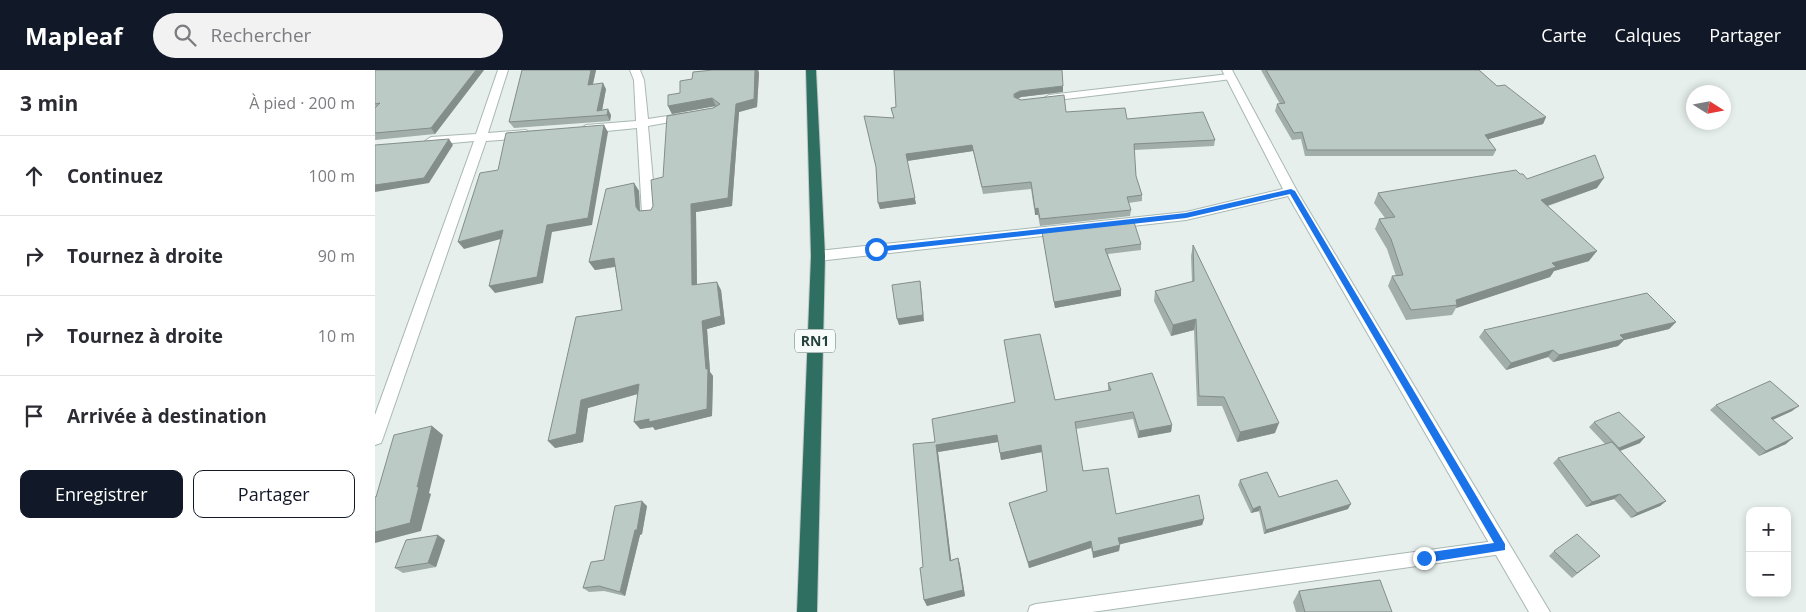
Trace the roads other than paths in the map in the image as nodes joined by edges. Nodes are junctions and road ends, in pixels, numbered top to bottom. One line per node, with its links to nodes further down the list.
1 (503, 70): 10 (street)
2 (635, 70): 7 (street)
3 (811, 70): 14 (highway, RN1)
4 (1228, 73): 5 (lane); 12 (street)
5 (1041, 99)
6 (698, 114): 7 (street)
7 (642, 124): 8 (street); 13 (street)
8 (576, 130)
9 (538, 133): 10 (street)
10 (481, 138): 11 (street); 15 (street)
11 (423, 142)
12 (1291, 191): 14 (street); 16 (street)
13 (649, 214)
14 (818, 256): 17 (highway, RN1)
15 (375, 438)
16 (1502, 547): 18 (lane); 19 (street)
17 (807, 612)
18 (1036, 612)
19 (1540, 612)

